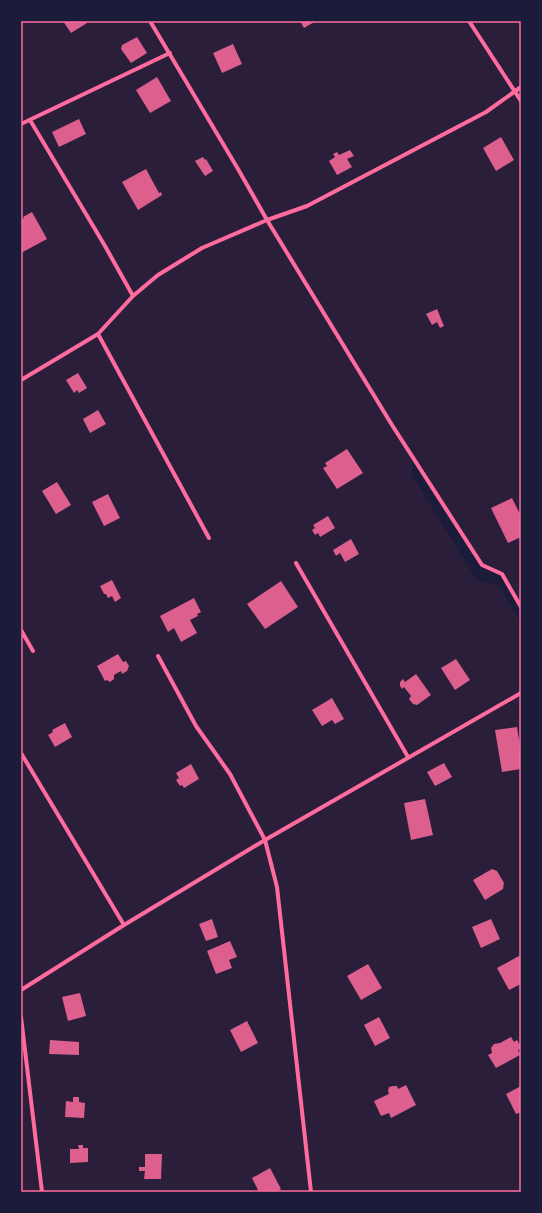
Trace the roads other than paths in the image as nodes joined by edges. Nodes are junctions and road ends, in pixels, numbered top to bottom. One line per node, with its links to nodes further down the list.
1 (150, 21): 3 (street)
2 (470, 21): 5 (street)
3 (170, 53): 7 (street); 9 (street)
4 (521, 87): 5 (street)
5 (515, 92): 6 (street); 9 (street)
6 (521, 102)
7 (30, 120): 8 (street); 10 (street)
8 (21, 124)
9 (267, 220): 10 (street); 15 (street)
10 (133, 296): 11 (street)
11 (98, 334): 12 (street); 13 (street)
12 (21, 380)
13 (209, 538)
14 (296, 563): 22 (street)
15 (521, 607)
16 (21, 630): 17 (street)
17 (33, 651)
18 (158, 656): 23 (street)
19 (520, 693): 20 (street); 22 (street)
20 (521, 699)
21 (21, 753): 24 (street)
22 (408, 758): 23 (street)
23 (265, 840): 24 (street); 28 (street)
24 (124, 925): 25 (street)
25 (21, 990)
26 (21, 1017): 27 (street)
27 (42, 1192)
28 (312, 1192)

